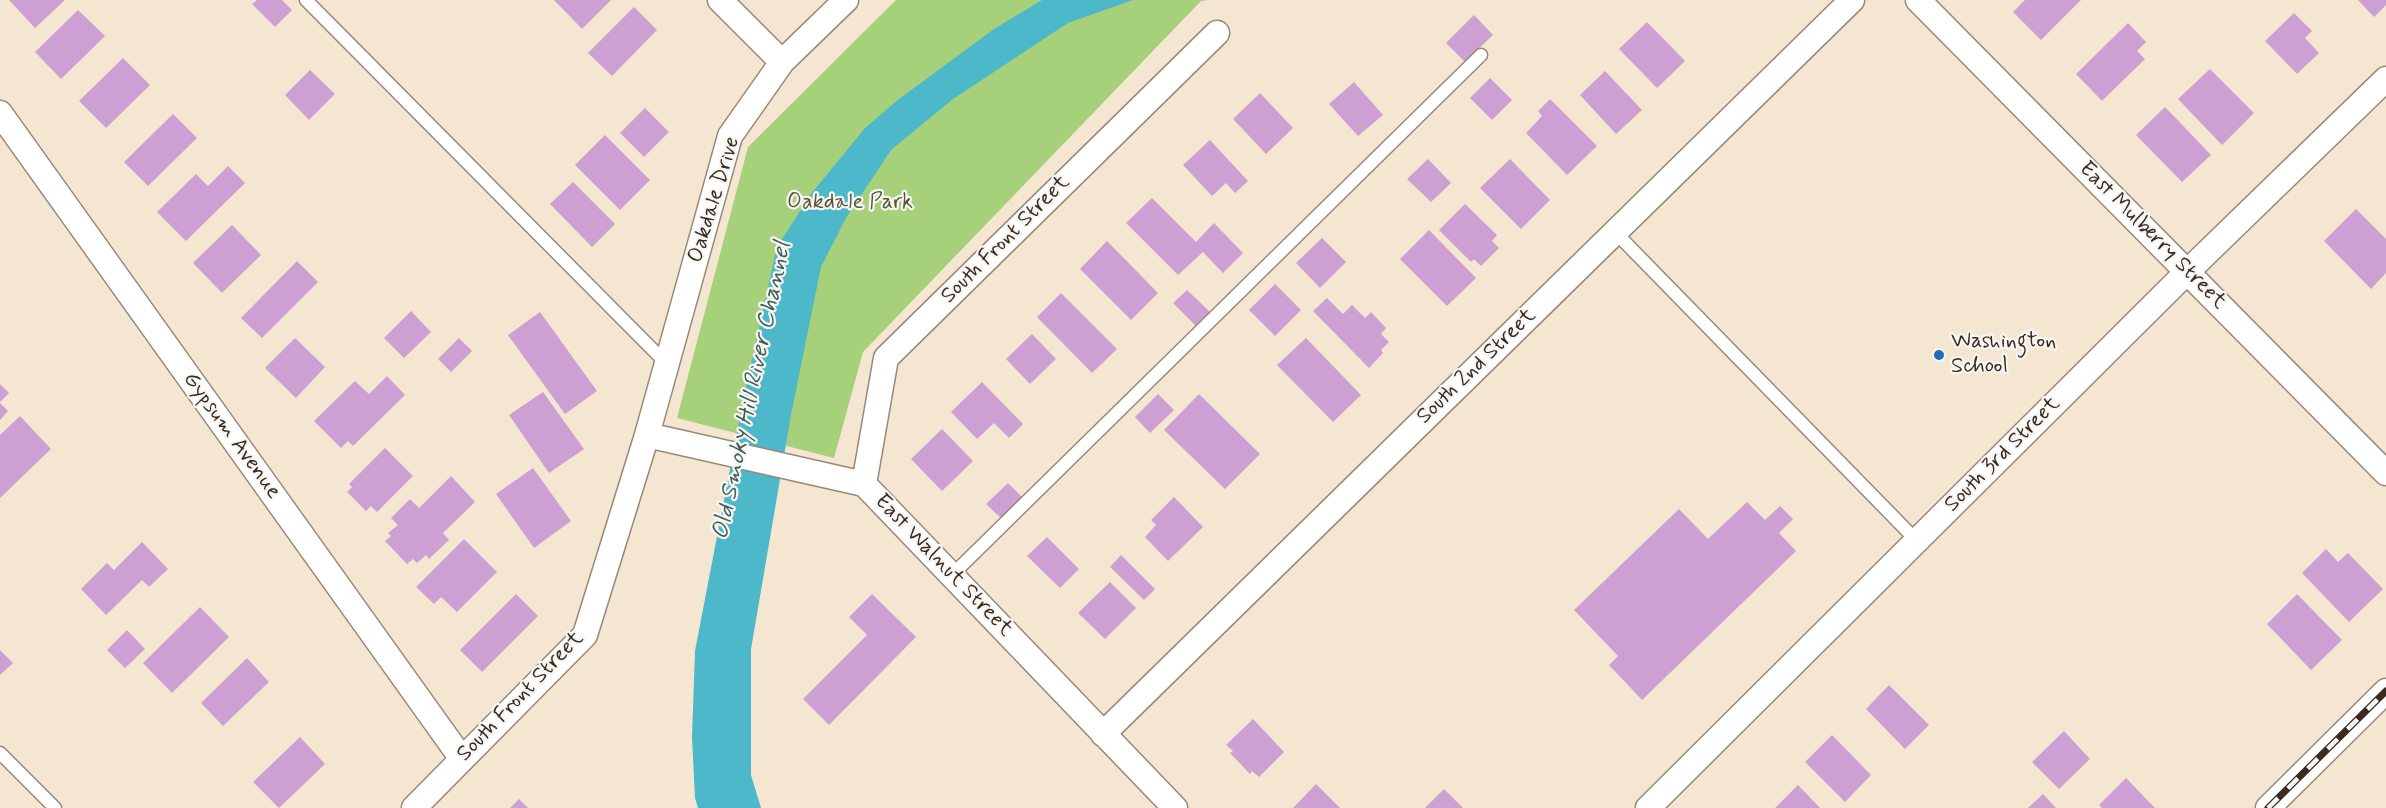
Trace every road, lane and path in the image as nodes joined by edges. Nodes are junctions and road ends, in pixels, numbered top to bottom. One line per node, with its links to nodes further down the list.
1 (306, 0): 13 (lane)
2 (720, 0): 8 (street)
3 (846, 0): 8 (street, Oakdale Drive)
4 (1852, 0): 11 (street, South 2nd Street)
5 (1918, 0): 12 (street, East Mulberry Street)
6 (1217, 33): 16 (street, South Front Street)
7 (1481, 55): 18 (lane)
8 (782, 62): 13 (street, Oakdale Drive)
9 (2386, 79): 12 (street, South 3rd Street)
10 (0, 113): 22 (street, Gypsum Avenue)
11 (1615, 232): 17 (lane); 20 (street, South 2nd Street)
12 (2187, 272): 15 (street, East Mulberry Street); 17 (street, South 3rd Street)
13 (667, 364): 14 (street, Oakdale Drive)
14 (647, 435): 16 (street, East Walnut Street); 22 (street, South Front Street)
15 (2386, 473)
16 (864, 484): 18 (street, East Walnut Street)
17 (1917, 541): 26 (street, South 3rd Street)
18 (951, 575): 20 (street, East Walnut Street)
19 (2386, 692): 27 (street)
20 (1103, 734): 25 (street, East Walnut Street)
21 (0, 753): 23 (lane)
22 (462, 759): 24 (street, South Front Street)
23 (55, 808)
24 (414, 808)
25 (1175, 808)
26 (1648, 808)
27 (2268, 808)

